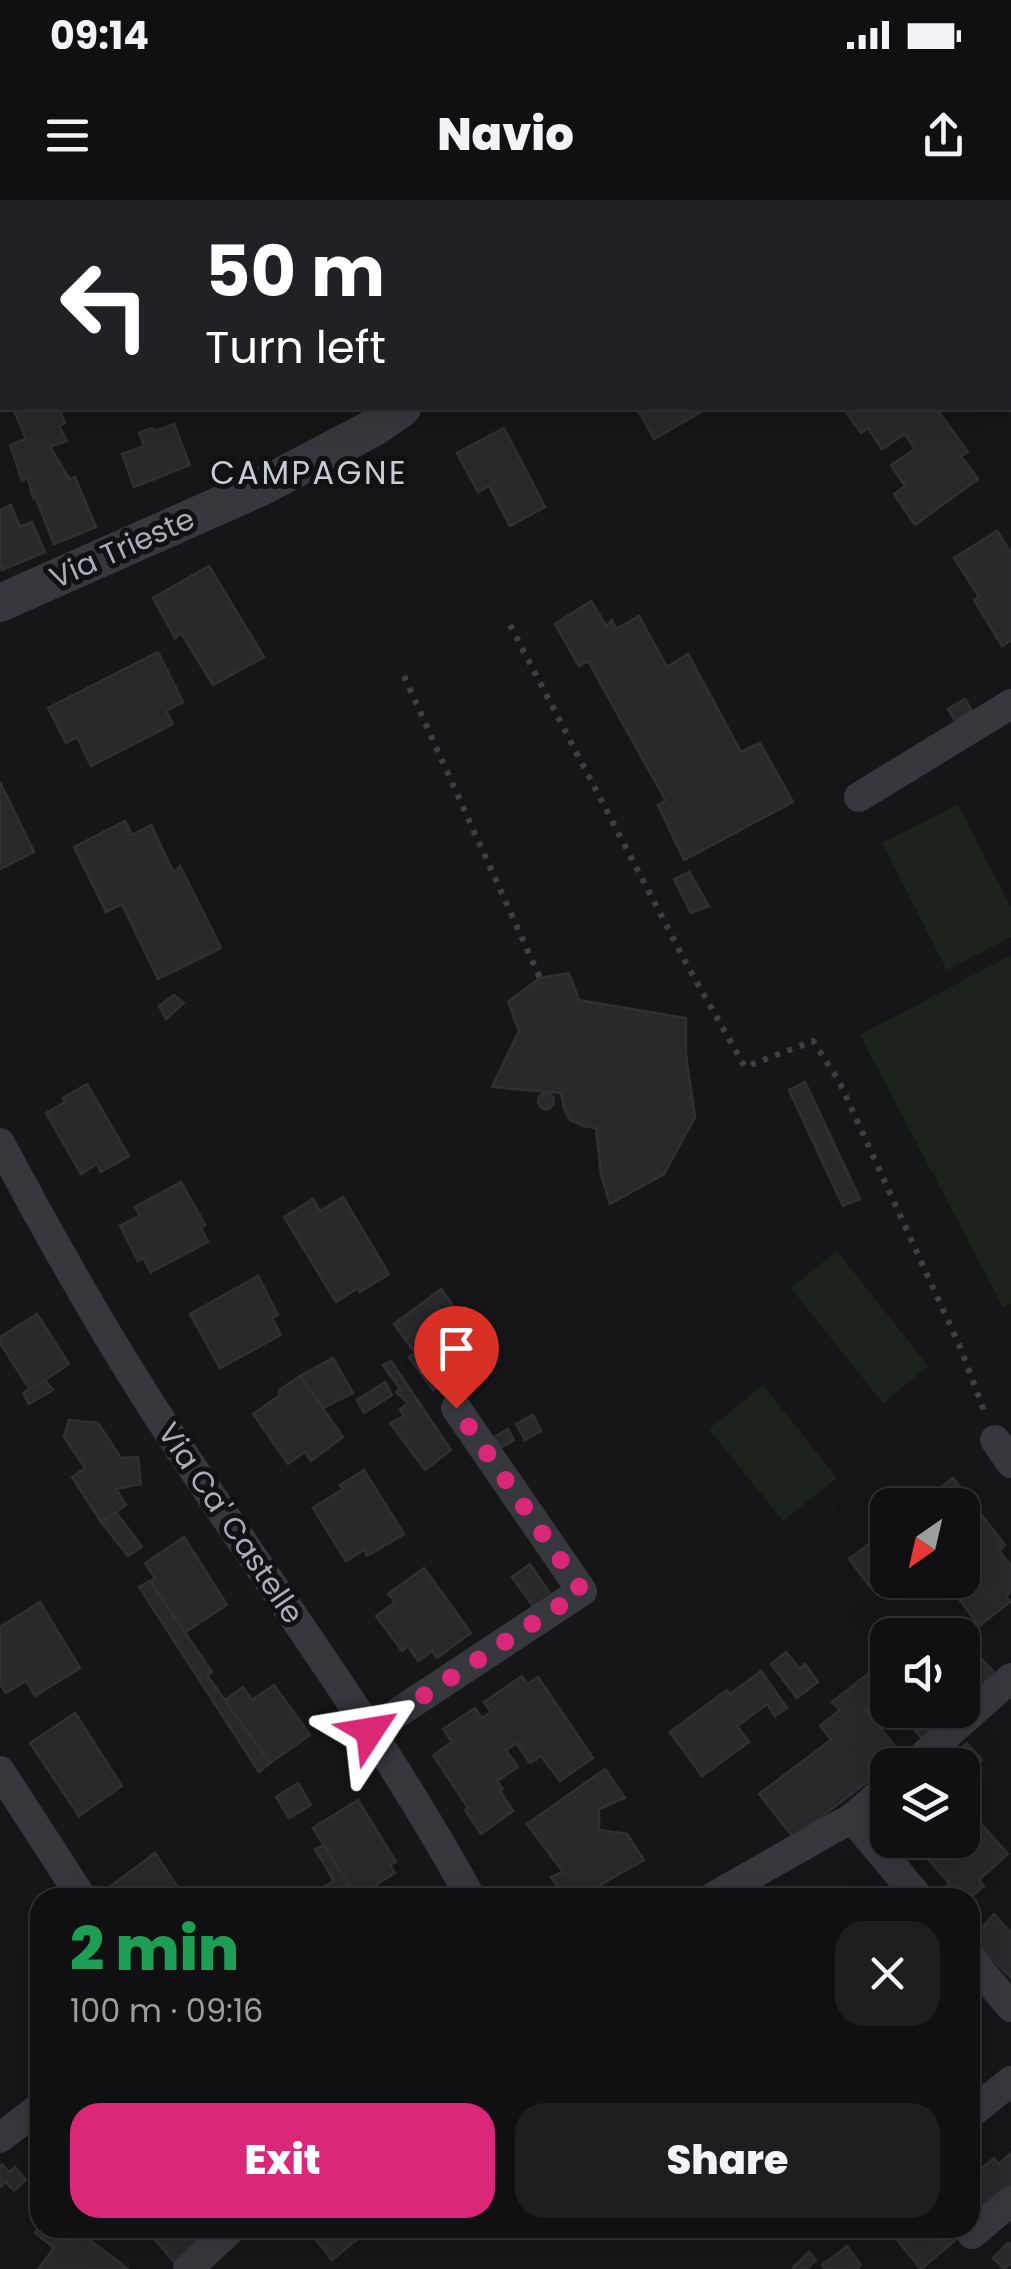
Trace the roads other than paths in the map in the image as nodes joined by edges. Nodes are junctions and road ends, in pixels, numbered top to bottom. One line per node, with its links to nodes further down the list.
1 (399, 410): 2 (street, Via Trieste)
2 (0, 603)
3 (1011, 704): 4 (street)
4 (860, 797)
5 (0, 1143): 8 (street, Via Ca' Castelle)
6 (456, 1408): 8 (street)
7 (1011, 1678): 9 (street)
8 (370, 1731): 14 (street, Via Ca' Castelle)
9 (932, 1748)
10 (3, 1782): 13 (street)
11 (870, 1802): 12 (street)
12 (852, 1818): 15 (street); 16 (street)
13 (75, 1888)
14 (466, 1888)
15 (730, 1888)
16 (911, 1888)
17 (980, 1970): 18 (street)
18 (1011, 2007)
19 (1011, 2081): 20 (street)
20 (980, 2106)
21 (30, 2115): 22 (street)
22 (0, 2138)
23 (1011, 2200): 24 (street)
24 (980, 2227)
25 (221, 2238): 26 (street)
26 (188, 2269)

